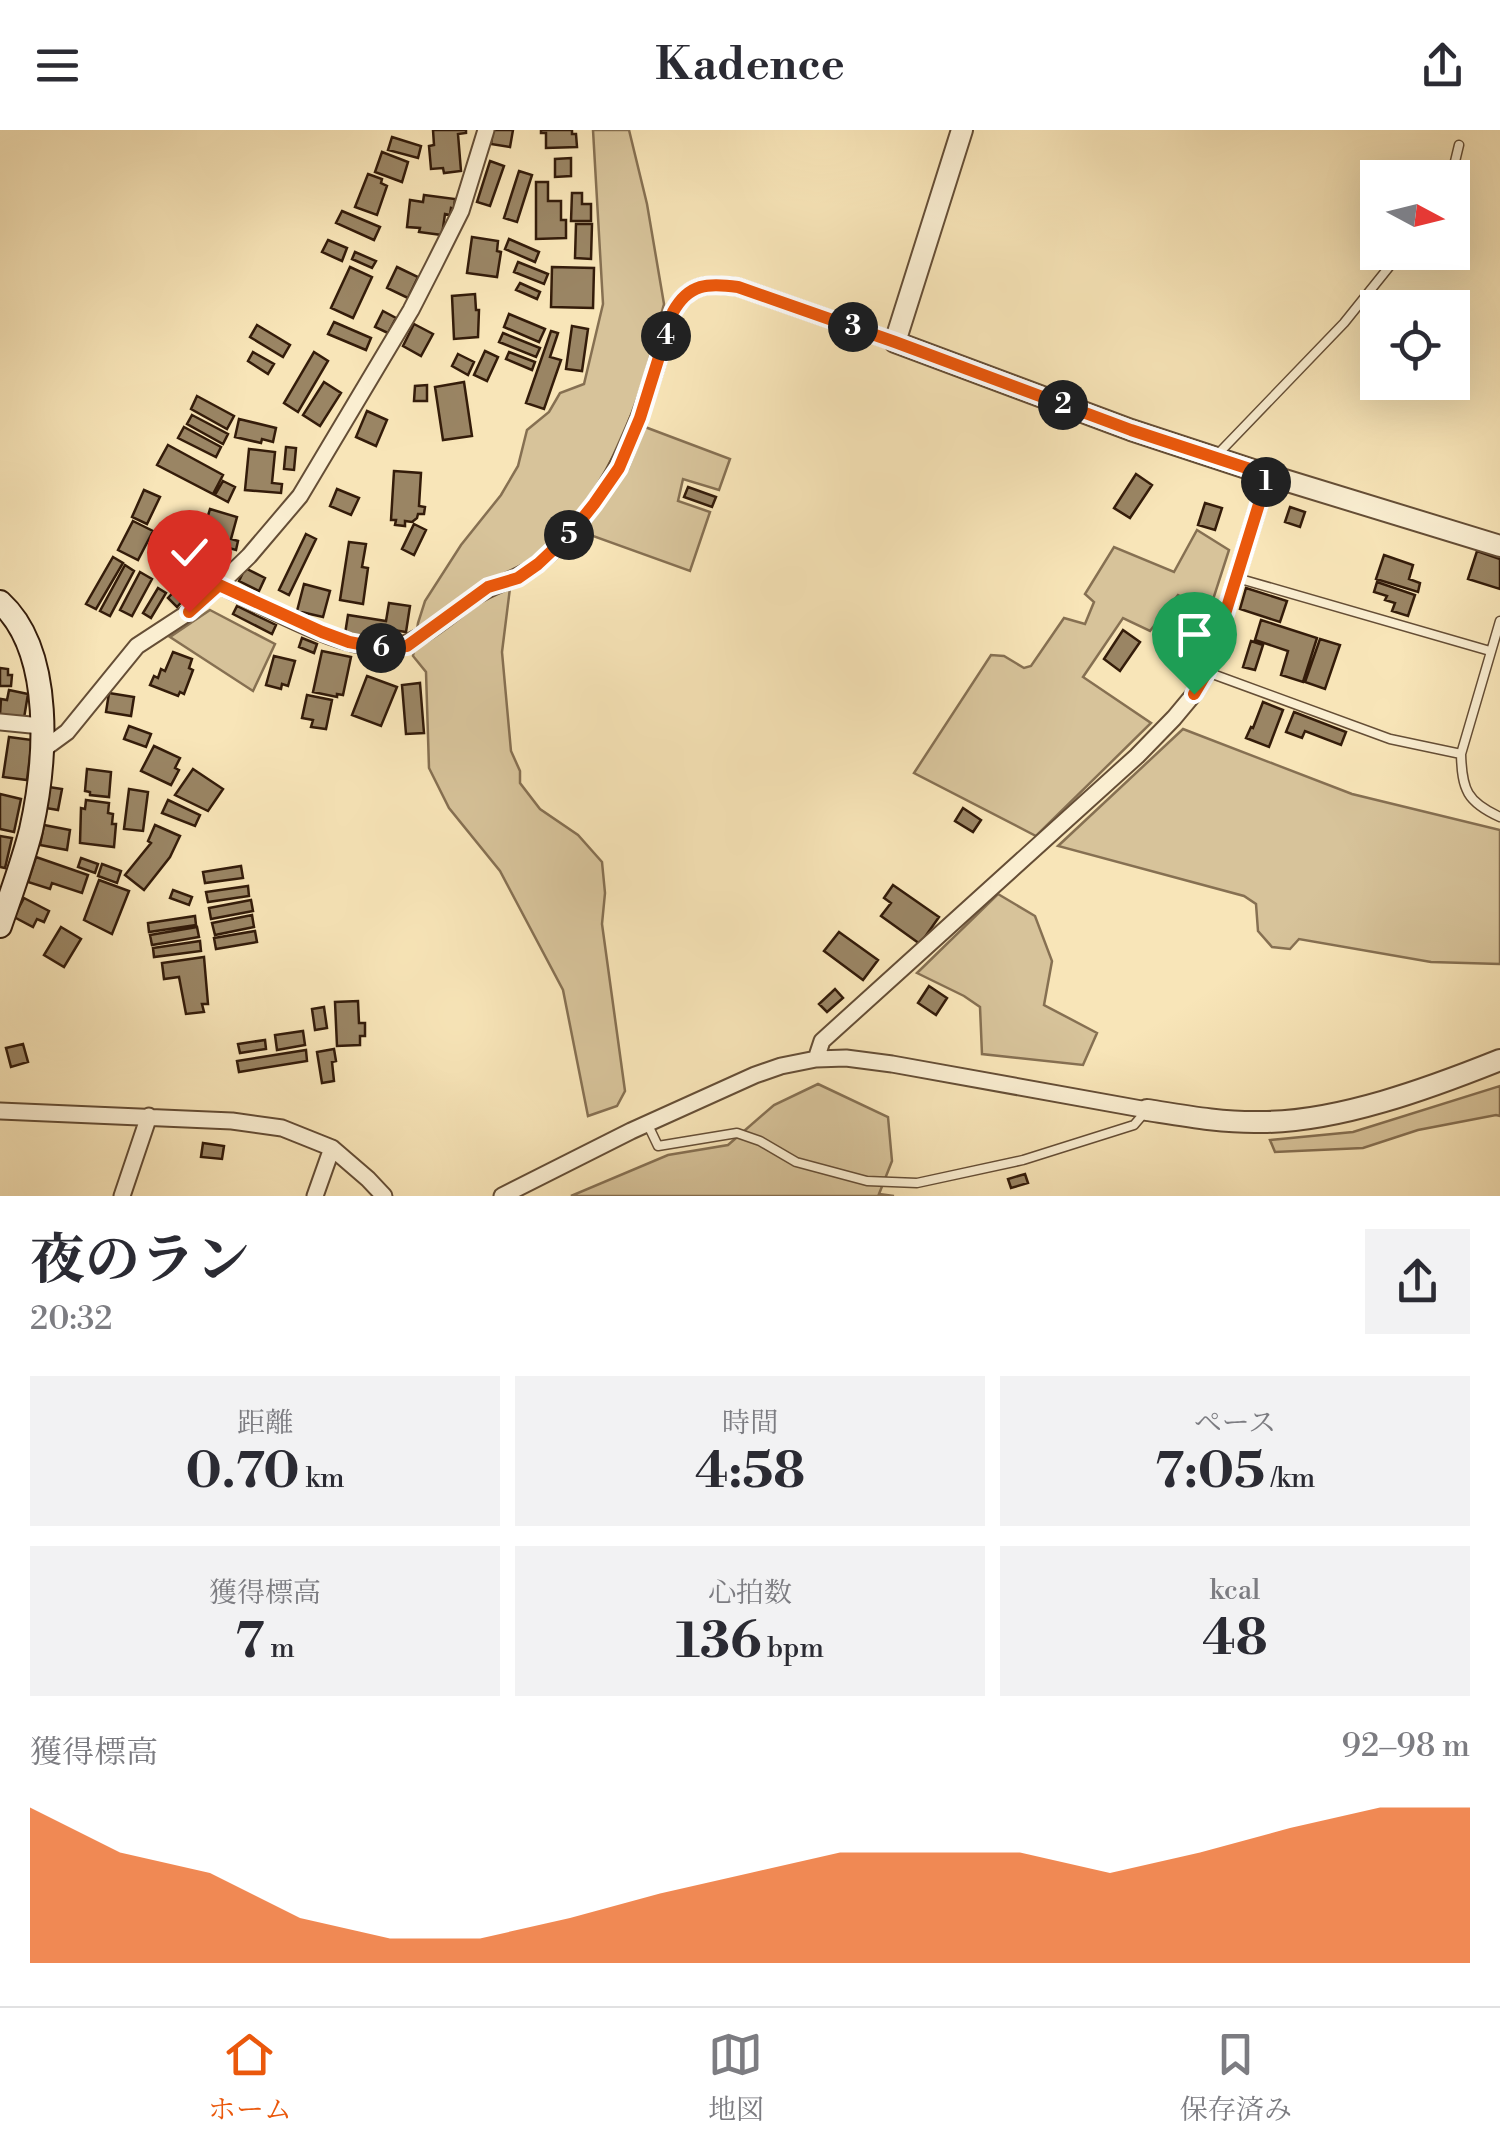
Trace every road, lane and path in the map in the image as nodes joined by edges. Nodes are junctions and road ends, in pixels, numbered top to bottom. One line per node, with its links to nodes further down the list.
1 (486, 130): 11 (street)
2 (962, 130): 6 (street)
3 (1459, 145): 4 (lane)
4 (1455, 160)
5 (1387, 270): 7 (lane)
6 (895, 342): 7 (street); 11 (street)
7 (1215, 457): 8 (street)
8 (1268, 475): 9 (street); 10 (street)
9 (1500, 546)
10 (1237, 578): 14 (lane); 15 (street)
11 (219, 585): 18 (street)
12 (0, 602): 17 (main road)
13 (1500, 621): 14 (lane)
14 (1490, 651): 19 (lane)
15 (1207, 672): 19 (lane); 22 (street)
16 (0, 722): 17 (street)
17 (41, 726): 18 (main road)
18 (41, 751): 21 (main road)
19 (1461, 754): 20 (lane)
20 (1500, 817)
21 (0, 926)
22 (816, 1060): 24 (street); 27 (street)
23 (1500, 1060): 24 (street)
24 (1147, 1110): 27 (lane)
25 (0, 1111): 26 (street)
26 (149, 1116): 28 (street); 29 (street)
27 (648, 1124): 32 (street)
28 (332, 1148): 30 (street); 31 (street)
29 (122, 1196)
30 (314, 1196)
31 (384, 1196)
32 (502, 1196)

